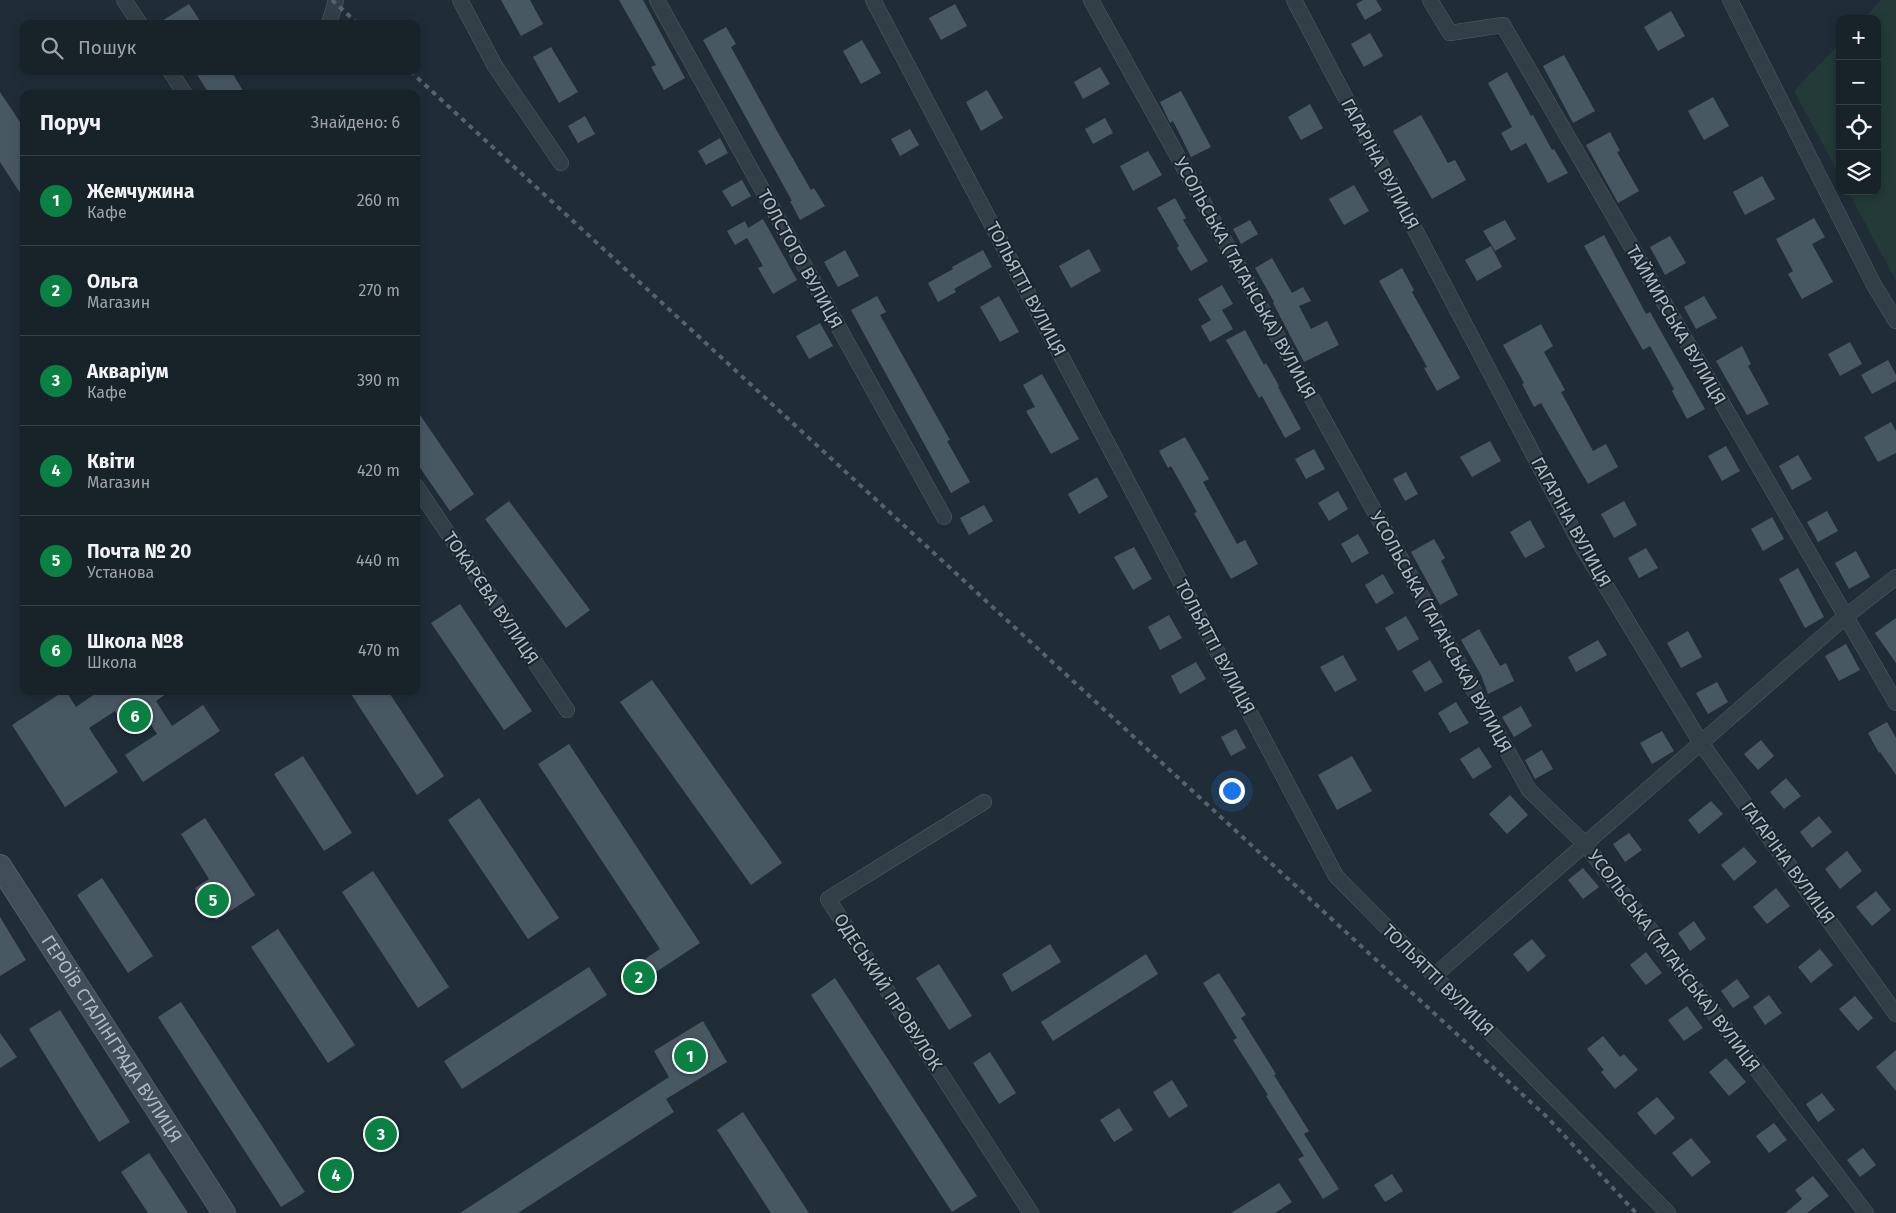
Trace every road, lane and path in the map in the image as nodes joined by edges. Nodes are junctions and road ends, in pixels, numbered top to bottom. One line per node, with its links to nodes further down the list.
1 (124, 0): 10 (street)
2 (336, 0): 11 (street)
3 (460, 0): 14 (street)
4 (657, 0): 17 (street, ТОЛСТОГО ВУЛИЦЯ)
5 (873, 0): 26 (street, ТОЛЬЯТТІ ВУЛИЦЯ)
6 (1091, 0): 24 (street, УСОЛЬСЬКА (ТАГАНСЬКА) ВУЛИЦЯ)
7 (1294, 0): 22 (street, ГАГАРІНА ВУЛИЦЯ)
8 (1430, 0): 19 (street, ТАЙМИРСЬКА ВУЛИЦЯ)
9 (1730, 0): 15 (street)
10 (137, 20)
11 (329, 20)
12 (173, 75): 13 (street)
13 (182, 90)
14 (561, 163)
15 (1896, 322)
16 (420, 492): 21 (street, ТОКАРЄВА ВУЛИЦЯ)
17 (944, 517)
18 (1896, 577): 19 (street)
19 (1845, 617): 20 (street, ТАЙМИРСЬКА ВУЛИЦЯ); 22 (street)
20 (1896, 703)
21 (567, 710)
22 (1701, 743): 24 (street); 27 (street, ГАГАРІНА ВУЛИЦЯ)
23 (984, 802): 29 (street, ОДЕСЬКИЙ ПРОВУЛОК)
24 (1585, 844): 26 (street); 31 (street, УСОЛЬСЬКА (ТАГАНСЬКА) ВУЛИЦЯ)
25 (0, 866): 28 (main road, ГЕРОЇВ СТАЛІНГРАДА ВУЛИЦЯ)
26 (1434, 976): 30 (street, ТОЛЬЯТТІ ВУЛИЦЯ)
27 (1896, 1014)
28 (224, 1213)
29 (1030, 1213)
30 (1668, 1213)
31 (1866, 1213)

